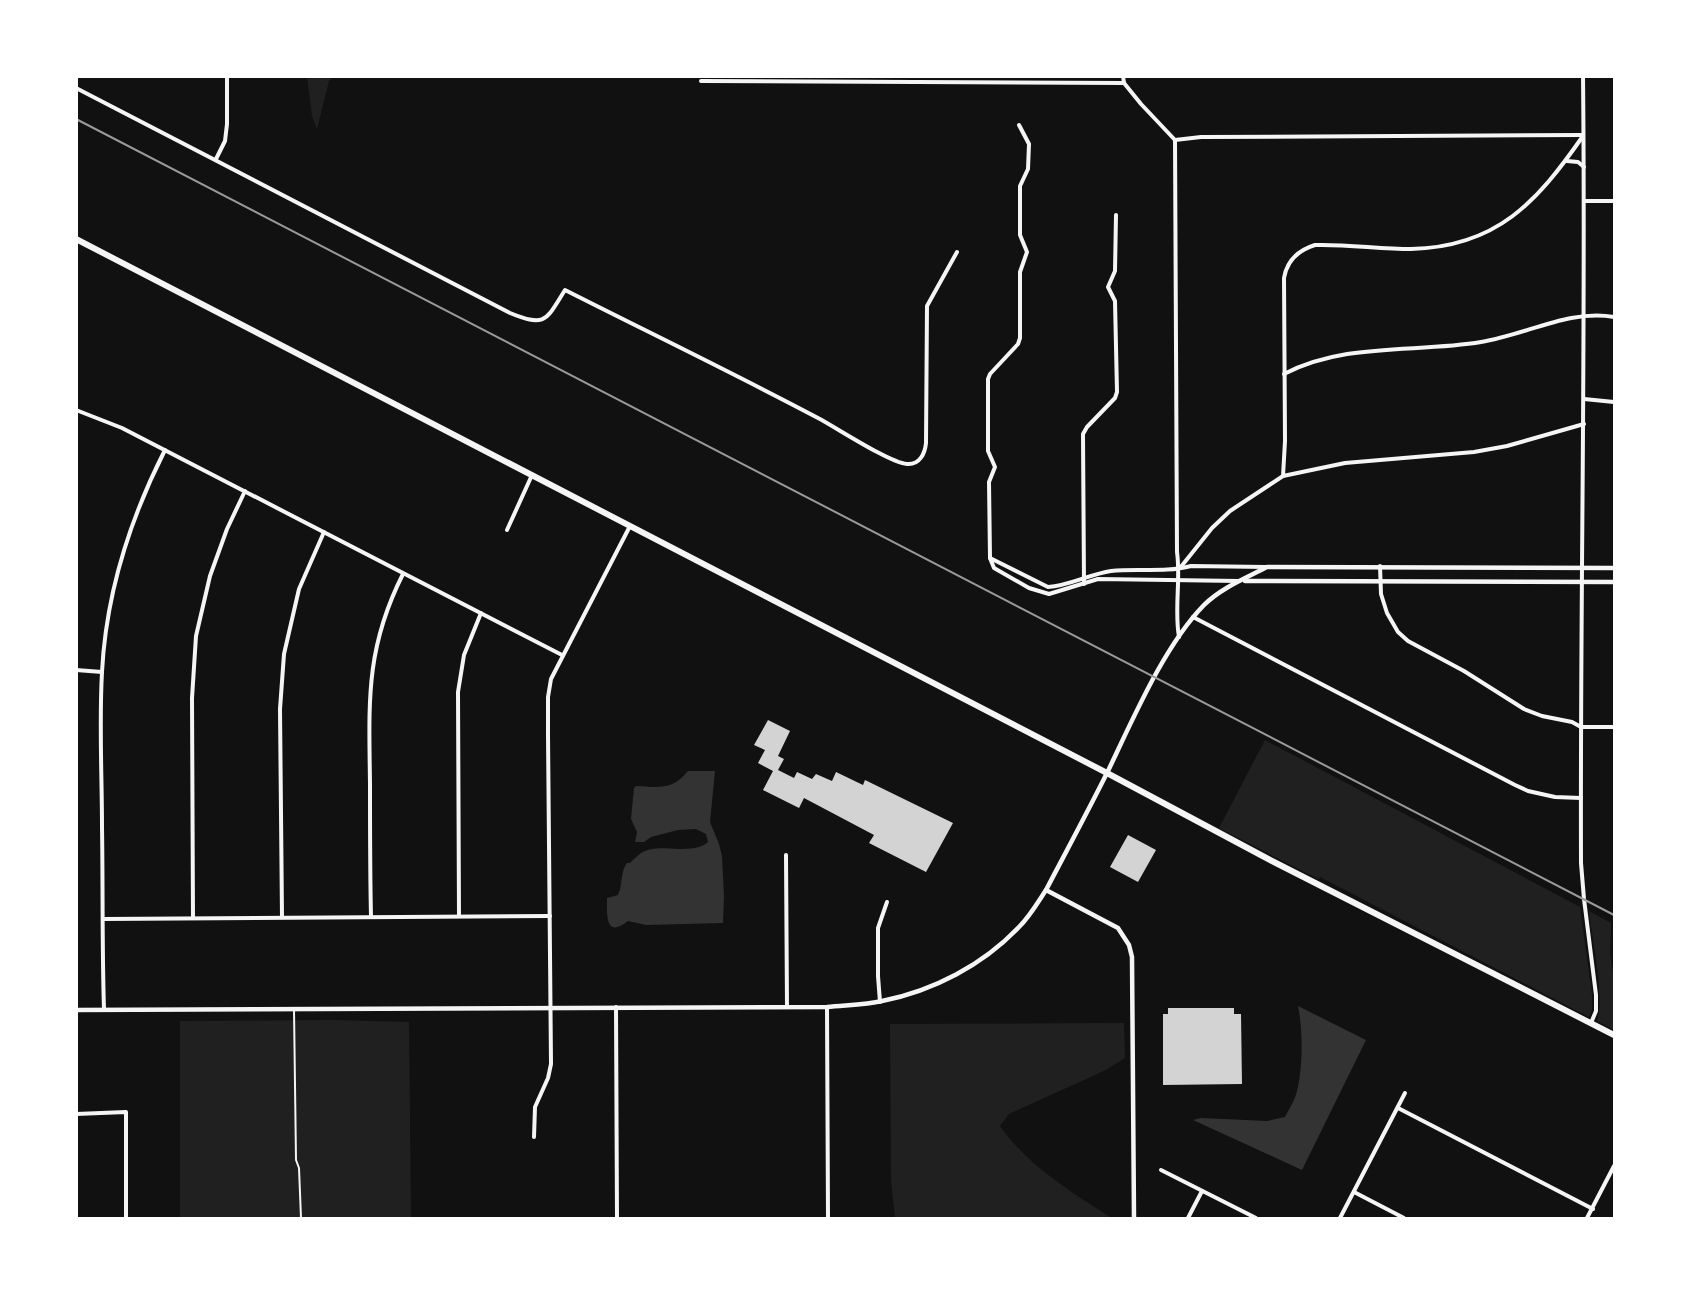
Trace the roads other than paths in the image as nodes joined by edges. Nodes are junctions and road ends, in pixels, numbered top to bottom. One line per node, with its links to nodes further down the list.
1 (227, 76): 10 (street)
2 (1123, 76): 5 (street)
3 (1583, 76): 8 (street)
4 (701, 81): 5 (street)
5 (1124, 83): 9 (street)
6 (76, 88): 10 (street)
7 (1019, 125): 32 (street)
8 (1584, 135): 9 (street); 11 (street); 12 (street)
9 (1175, 140): 37 (street)
10 (216, 159): 17 (street)
11 (1566, 161): 12 (street); 20 (street)
12 (1584, 166): 13 (street)
13 (1584, 201): 14 (street); 18 (street)
14 (1614, 201)
15 (1116, 215): 39 (street)
16 (76, 239): 26 (main road)
17 (957, 252)
18 (1584, 315): 19 (street); 20 (street); 21 (street)
19 (1614, 317)
20 (1284, 374): 27 (street)
21 (1584, 399): 22 (street); 24 (street)
22 (1614, 402)
23 (76, 410): 25 (street)
24 (1584, 424): 27 (street); 35 (street)
25 (165, 450): 28 (street); 51 (street)
26 (532, 475): 29 (main road); 30 (street)
27 (1283, 476): 37 (street)
28 (245, 491): 31 (street); 63 (street)
29 (630, 526): 49 (street); 54 (main road)
30 (507, 530)
31 (324, 532): 38 (street); 61 (street)
32 (990, 558): 39 (street); 45 (street)
33 (1380, 566): 34 (street); 35 (street); 42 (street)
34 (1267, 567): 37 (street); 41 (street)
35 (1582, 568): 36 (street); 43 (street)
36 (1614, 568)
37 (1180, 569): 39 (street); 40 (street)
38 (403, 574): 46 (street); 62 (street)
39 (1083, 577): 45 (street)
40 (1179, 579): 41 (street); 45 (street); 48 (street)
41 (1242, 581): 42 (street); 47 (street)
42 (1380, 581): 43 (street); 52 (street)
43 (1581, 582): 44 (street); 52 (street)
44 (1614, 582)
45 (1084, 584)
46 (481, 614): 49 (street); 59 (street)
47 (1193, 618): 48 (street); 55 (street)
48 (1179, 637): 54 (street)
49 (562, 655): 60 (street)
50 (76, 670): 51 (street)
51 (102, 672): 64 (street)
52 (1581, 727): 53 (street); 55 (street)
53 (1614, 728)
54 (1107, 773): 57 (street); 73 (main road)
55 (1581, 798): 73 (street)
56 (786, 855): 68 (street)
57 (1046, 890): 65 (street); 88 (street)
58 (887, 902): 65 (street)
59 (459, 916): 60 (street); 62 (street)
60 (550, 916): 66 (street)
61 (282, 917): 62 (street); 63 (street)
62 (371, 917)
63 (193, 918): 64 (street)
64 (103, 919): 72 (street)
65 (880, 1002): 69 (street)
66 (549, 1007): 67 (street); 70 (street); 78 (street)
67 (616, 1007): 68 (street); 86 (street)
68 (787, 1007): 69 (street)
69 (827, 1007): 87 (street)
70 (294, 1008): 72 (street); 85 (lane)
71 (76, 1010): 72 (street)
72 (104, 1010)
73 (1591, 1023): 74 (main road)
74 (1614, 1035)
75 (1405, 1093): 76 (street)
76 (1398, 1108): 82 (street); 83 (street)
77 (76, 1114): 84 (street)
78 (534, 1137)
79 (1614, 1166): 83 (street)
80 (1161, 1170): 81 (street)
81 (1202, 1191): 89 (street); 90 (street)
82 (1354, 1192): 91 (street); 92 (street)
83 (1593, 1209): 93 (street)
84 (126, 1218)
85 (301, 1218)
86 (617, 1218)
87 (828, 1218)
88 (1134, 1218)
89 (1188, 1218)
90 (1256, 1218)
91 (1340, 1218)
92 (1404, 1218)
93 (1587, 1218)

